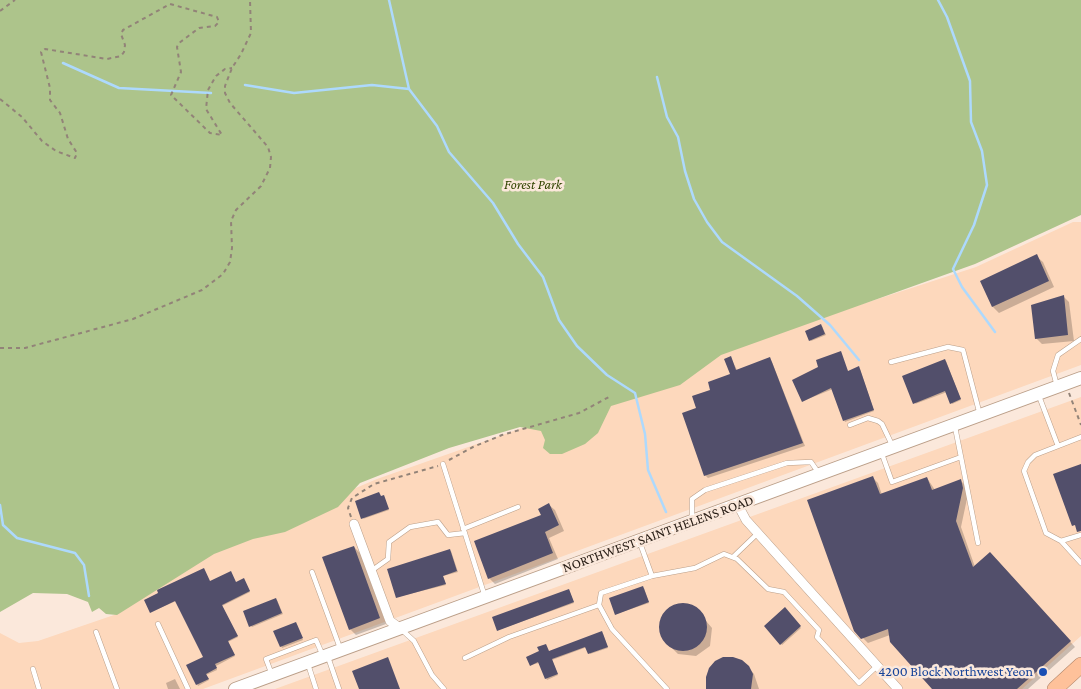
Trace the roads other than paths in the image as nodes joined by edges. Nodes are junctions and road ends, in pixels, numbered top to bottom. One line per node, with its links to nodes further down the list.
1 (1081, 339): 4 (lane)
2 (890, 362): 6 (lane)
3 (1081, 378): 4 (main road, NORTHWEST SAINT HELENS ROAD)
4 (1061, 386): 5 (main road, NORTHWEST SAINT HELENS ROAD)
5 (1039, 395): 6 (main road, NORTHWEST SAINT HELENS ROAD); 10 (lane)
6 (980, 416): 8 (main road, NORTHWEST SAINT HELENS ROAD)
7 (850, 425): 11 (lane)
8 (955, 426): 11 (main road, NORTHWEST SAINT HELENS ROAD); 12 (lane)
9 (1081, 438): 10 (lane)
10 (1058, 446): 23 (lane)
11 (888, 450): 12 (lane); 14 (main road, NORTHWEST SAINT HELENS ROAD)
12 (962, 457): 24 (lane)
13 (443, 464): 19 (lane)
14 (821, 475): 15 (main road, NORTHWEST SAINT HELENS ROAD); 17 (lane)
15 (738, 505): 17 (main road, NORTHWEST SAINT HELENS ROAD); 20 (street)
16 (518, 507): 19 (lane)
17 (692, 522): 22 (main road, NORTHWEST SAINT HELENS ROAD)
18 (354, 524): 27 (street)
19 (464, 531): 27 (lane); 30 (lane)
20 (758, 533): 25 (lane); 39 (street)
21 (1081, 535): 23 (lane)
22 (640, 541): 29 (lane); 30 (main road, NORTHWEST SAINT HELENS ROAD)
23 (1061, 541): 26 (lane)
24 (978, 543)
25 (733, 557): 29 (lane); 39 (lane)
26 (1081, 563)
27 (371, 570): 33 (street)
28 (312, 572): 35 (lane)
29 (652, 576): 31 (lane)
30 (485, 598): 33 (main road, NORTHWEST SAINT HELENS ROAD)
31 (599, 605): 37 (lane); 50 (lane)
32 (158, 624): 45 (lane)
33 (401, 629): 35 (main road, NORTHWEST SAINT HELENS ROAD); 49 (lane)
34 (96, 632): 44 (lane)
35 (341, 650): 36 (main road, NORTHWEST SAINT HELENS ROAD)
36 (325, 656): 38 (main road, NORTHWEST SAINT HELENS ROAD); 42 (lane); 48 (lane)
37 (465, 658)
38 (307, 663): 42 (main road, NORTHWEST SAINT HELENS ROAD); 47 (lane)
39 (877, 666): 51 (street)
40 (1081, 666): 52 (highway)
41 (33, 669): 43 (lane)
42 (272, 676): 46 (main road, NORTHWEST SAINT HELENS ROAD)
43 (39, 689)
44 (117, 689)
45 (188, 689)
46 (235, 689)
47 (316, 689)
48 (340, 689)
49 (444, 689)
50 (667, 689)
51 (898, 689)
52 (1055, 689)

